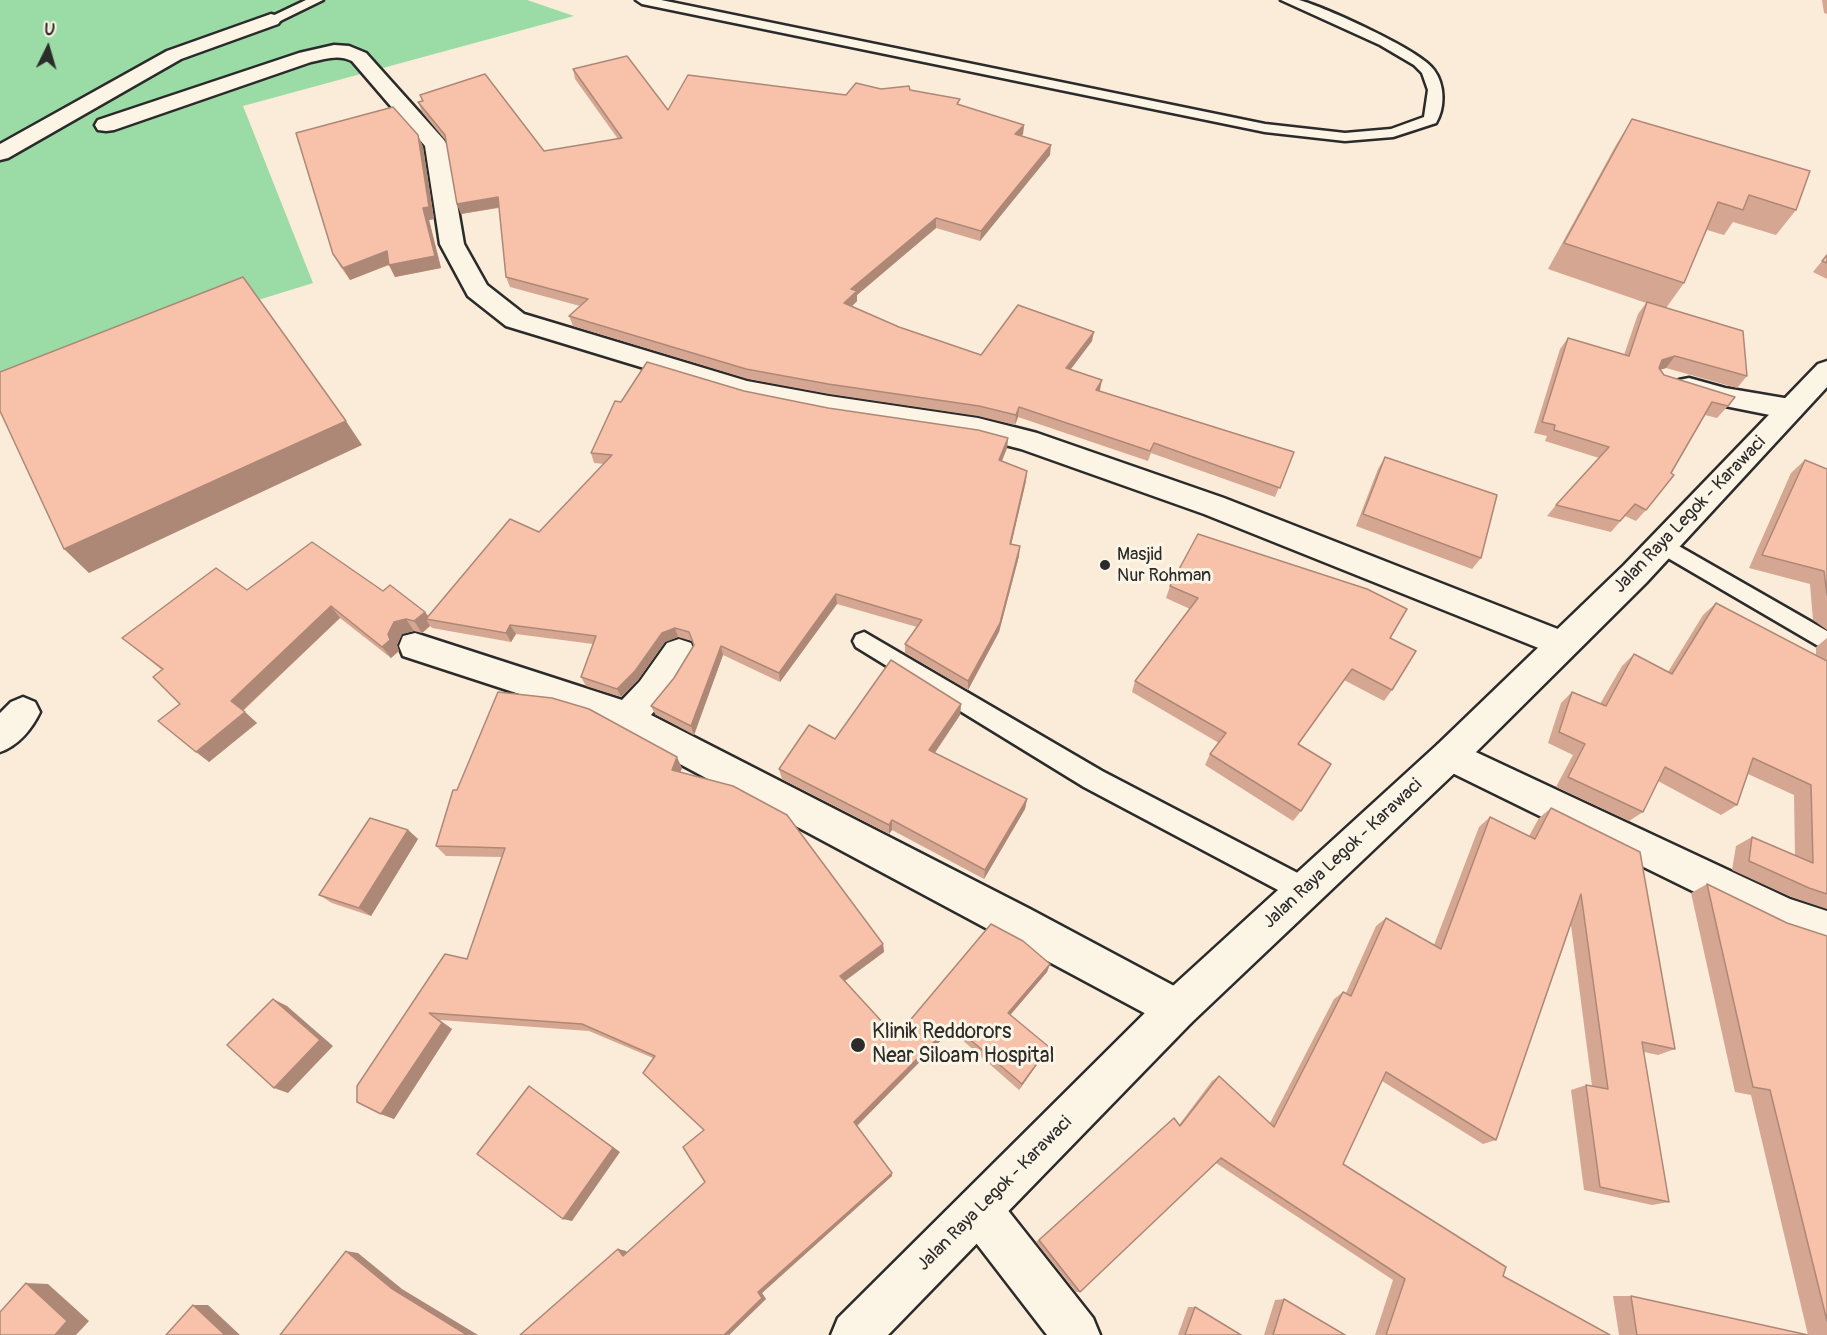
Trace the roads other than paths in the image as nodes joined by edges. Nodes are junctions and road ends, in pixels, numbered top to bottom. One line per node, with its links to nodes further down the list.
1 (317, 0): 4 (lane)
2 (642, 0): 3 (lane)
3 (1287, 0)
4 (271, 20): 6 (street)
5 (106, 125): 13 (street)
6 (0, 153)
7 (1827, 370): 9 (street, Jalan Raya Legok - Karawaci)
8 (1665, 379): 9 (street)
9 (1790, 409): 10 (street, Jalan Raya Legok - Karawaci)
10 (1663, 545): 12 (lane); 13 (street, Jalan Raya Legok - Karawaci)
11 (864, 641): 20 (lane)
12 (1827, 642)
13 (1562, 644): 19 (street, Jalan Raya Legok - Karawaci)
14 (415, 646): 17 (street)
15 (679, 653): 17 (street)
16 (22, 712): 18 (street)
17 (625, 719): 22 (street)
18 (0, 738)
19 (1450, 755): 20 (street, Jalan Raya Legok - Karawaci); 21 (street)
20 (1304, 890): 22 (street, Jalan Raya Legok - Karawaci)
21 (1827, 930)
22 (1177, 1009): 23 (street, Jalan Raya Legok - Karawaci)
23 (979, 1210): 24 (street, Jalan Raya Legok - Karawaci); 25 (street)
24 (855, 1335)
25 (1076, 1335)

